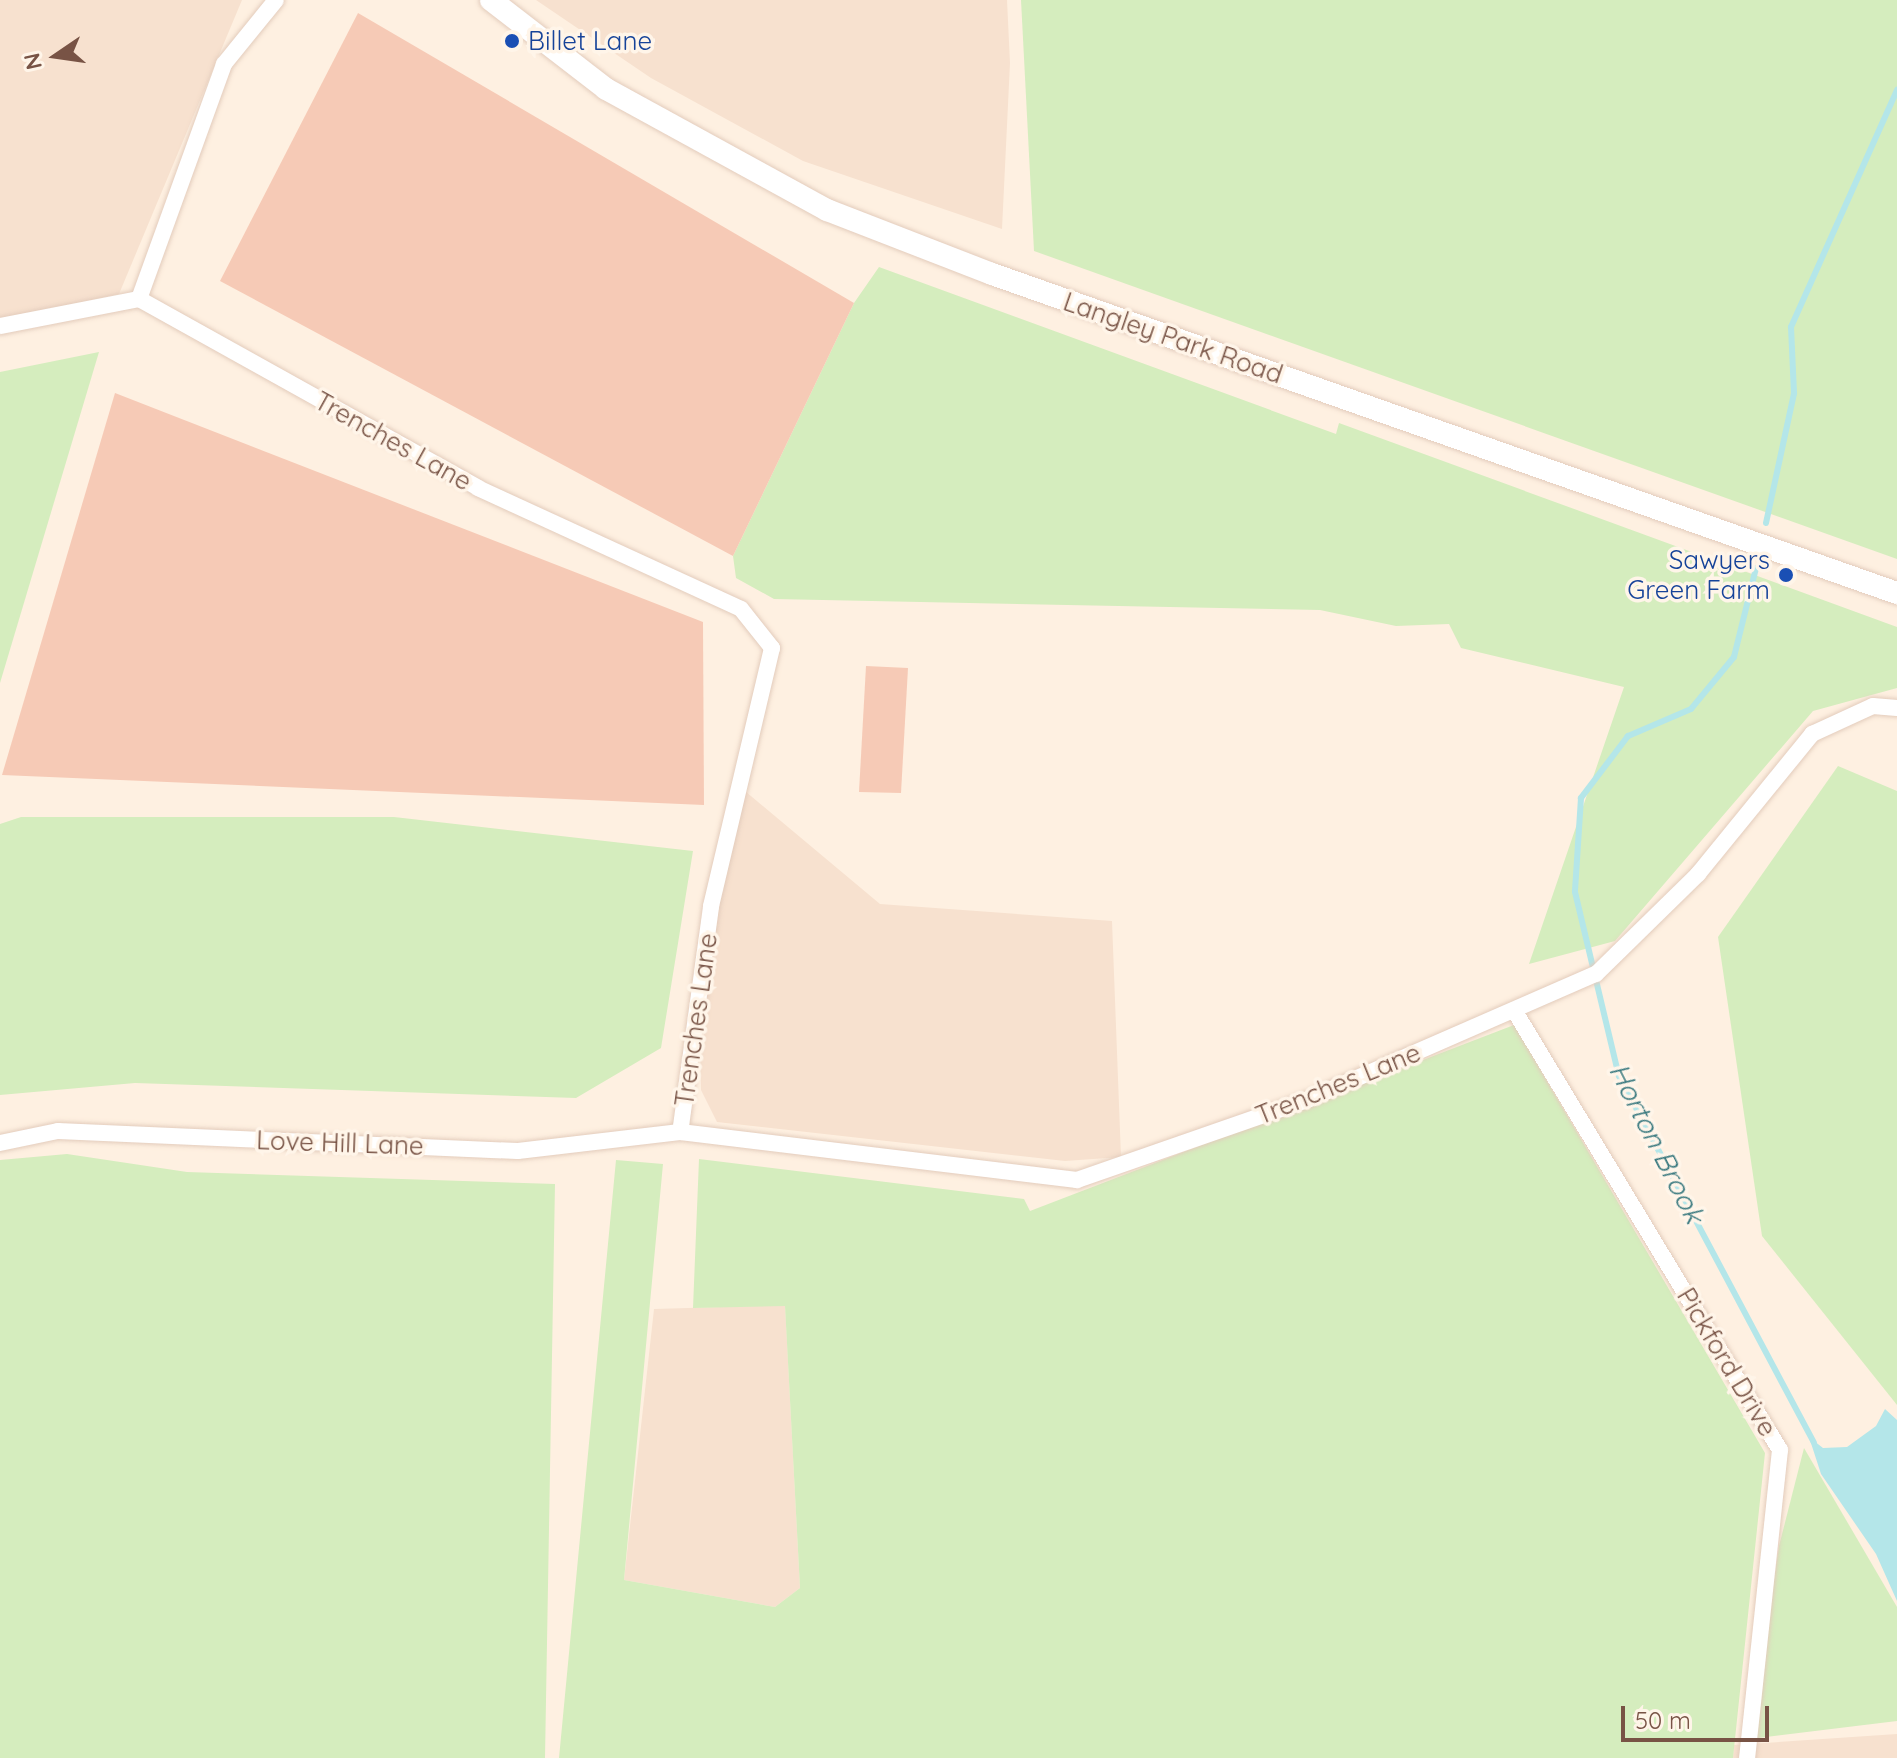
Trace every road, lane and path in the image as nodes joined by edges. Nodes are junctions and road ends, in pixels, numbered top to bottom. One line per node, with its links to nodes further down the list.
1 (276, 0): 3 (street)
2 (491, 0): 5 (main road, Langley Park Road)
3 (139, 299): 4 (street); 8 (street, Trenches Lane)
4 (0, 326)
5 (1897, 593)
6 (1897, 708): 7 (street, Trenches Lane)
7 (1514, 1010): 8 (street, Trenches Lane); 10 (street, Pickford Drive)
8 (680, 1132): 9 (street, Love Hill Lane)
9 (0, 1143)
10 (1747, 1758)

